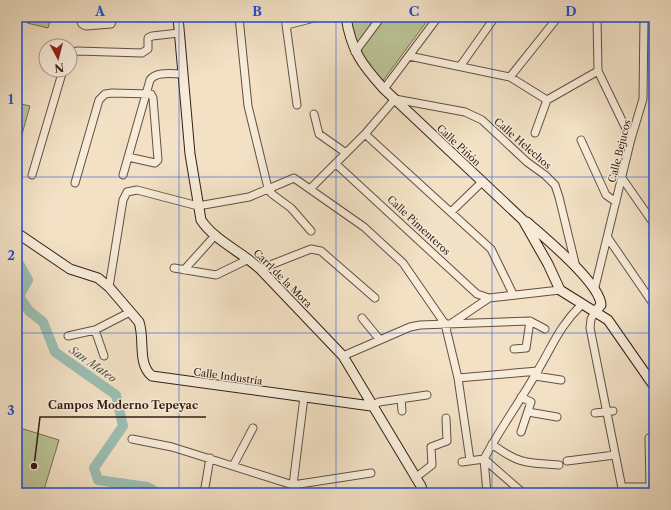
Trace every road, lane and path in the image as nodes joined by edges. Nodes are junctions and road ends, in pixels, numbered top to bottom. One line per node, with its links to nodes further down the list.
1 (79, 17): 2 (street)
2 (114, 17)
3 (178, 17): 15 (street, Carrl de la Mora)
4 (239, 17): 42 (street)
5 (285, 17): 14 (street)
6 (318, 17): 14 (street)
7 (346, 17): 17 (street, Calle Piñón)
8 (381, 17): 17 (street)
9 (438, 17): 18 (street)
10 (495, 17): 19 (street)
11 (558, 17): 22 (street)
12 (597, 17): 20 (street)
13 (644, 17): 32 (street, Calle Bejucos)
14 (287, 25): 28 (street)
15 (179, 33): 16 (street); 21 (street, Carrl de la Mora)
16 (78, 51)
17 (355, 52): 24 (street, Calle Piñón)
18 (409, 56): 19 (street); 24 (street)
19 (461, 66): 22 (street)
20 (598, 71): 27 (street); 32 (street)
21 (183, 74): 25 (street); 45 (street, Carrl de la Mora)
22 (510, 77): 27 (street)
23 (61, 78): 37 (street)
24 (384, 89): 26 (street, Calle Piñón)
25 (147, 93): 35 (street); 35 (street); 41 (street)
26 (395, 100): 31 (street); 40 (street, Calle Piñón); 54 (street, Calle Helechos)
27 (547, 100): 30 (street)
28 (297, 105)
29 (314, 114): 34 (street)
30 (535, 133)
31 (365, 134): 34 (street); 46 (street)
32 (631, 139): 39 (street, Calle Bejucos)
33 (581, 140): 44 (street)
34 (346, 153): 36 (street)
35 (128, 157): 38 (street)
36 (336, 164): 43 (street); 63 (street, Calle Pimenteros)
37 (32, 175)
38 (123, 175)
39 (622, 178): 44 (street, Calle Bejucos); 48 (street)
40 (482, 182): 46 (street); 47 (street, Calle Piñón)
41 (75, 183)
42 (268, 188): 43 (street); 45 (street); 49 (street)
43 (310, 189): 70 (street)
44 (616, 202): 51 (street, Calle Bejucos)
45 (198, 206): 53 (street, Carrl de la Mora); 58 (street)
46 (451, 212): 61 (street)
47 (523, 220): 54 (street); 60 (street, Calle Piñón)
48 (654, 224)
49 (311, 231)
50 (17, 233): 58 (street, Calle Industria)
51 (608, 238): 59 (street, Calle Bejucos); 65 (street)
52 (211, 240): 57 (street)
53 (249, 259): 56 (street, Carrl de la Mora); 57 (street)
54 (576, 267): 59 (street)
55 (174, 268): 57 (street)
56 (260, 269): 62 (street); 77 (street, Carrl de la Mora)
57 (184, 270)
58 (109, 287): 66 (street, Calle Industria)
59 (595, 287): 67 (street)
60 (560, 290): 61 (street); 64 (street)
61 (513, 294): 63 (street)
62 (375, 298)
63 (489, 298): 70 (street)
64 (582, 304): 67 (street); 78 (street)
65 (654, 305)
66 (130, 312): 72 (street); 83 (street, Calle Industria)
67 (595, 312): 81 (street); 90 (street)
68 (362, 318): 74 (street)
69 (530, 321): 70 (street); 71 (street); 75 (street)
70 (448, 324): 74 (street); 79 (street)
71 (545, 328)
72 (95, 330): 73 (street); 76 (street)
73 (68, 336)
74 (380, 340): 77 (street)
75 (514, 349)
76 (104, 356)
77 (343, 356): 86 (street, Carrl de la Mora)
78 (536, 373): 79 (street); 80 (street); 84 (street)
79 (458, 378): 102 (street)
80 (561, 380)
81 (654, 386)
82 (428, 395): 85 (street)
83 (304, 397): 86 (street, Calle Industria); 109 (street)
84 (521, 397): 89 (street); 98 (street)
85 (401, 399): 86 (street); 87 (street)
86 (371, 406): 108 (street, Carrl de la Mora)
87 (402, 411)
88 (613, 411): 90 (street)
89 (528, 412): 92 (street); 95 (street)
90 (605, 412): 91 (street); 99 (street)
91 (595, 414)
92 (557, 417)
93 (446, 418): 108 (street)
94 (253, 428): 106 (street)
95 (521, 432)
96 (132, 438): 100 (street)
97 (649, 438): 110 (street)
98 (492, 444): 101 (street); 105 (street)
99 (616, 455): 103 (street); 111 (street)
100 (210, 458): 106 (street); 112 (street)
101 (484, 459): 102 (street); 115 (street); 116 (street)
102 (470, 460): 104 (street)
103 (567, 461)
104 (462, 462)
105 (559, 465)
106 (233, 466): 109 (street)
107 (371, 473): 109 (street)
108 (415, 478): 114 (street, Carrl de la Mora)
109 (293, 485): 113 (street)
110 (652, 487): 111 (street)
111 (622, 490)
112 (204, 493)
113 (292, 493)
114 (423, 493)
115 (488, 493)
116 (523, 493)

